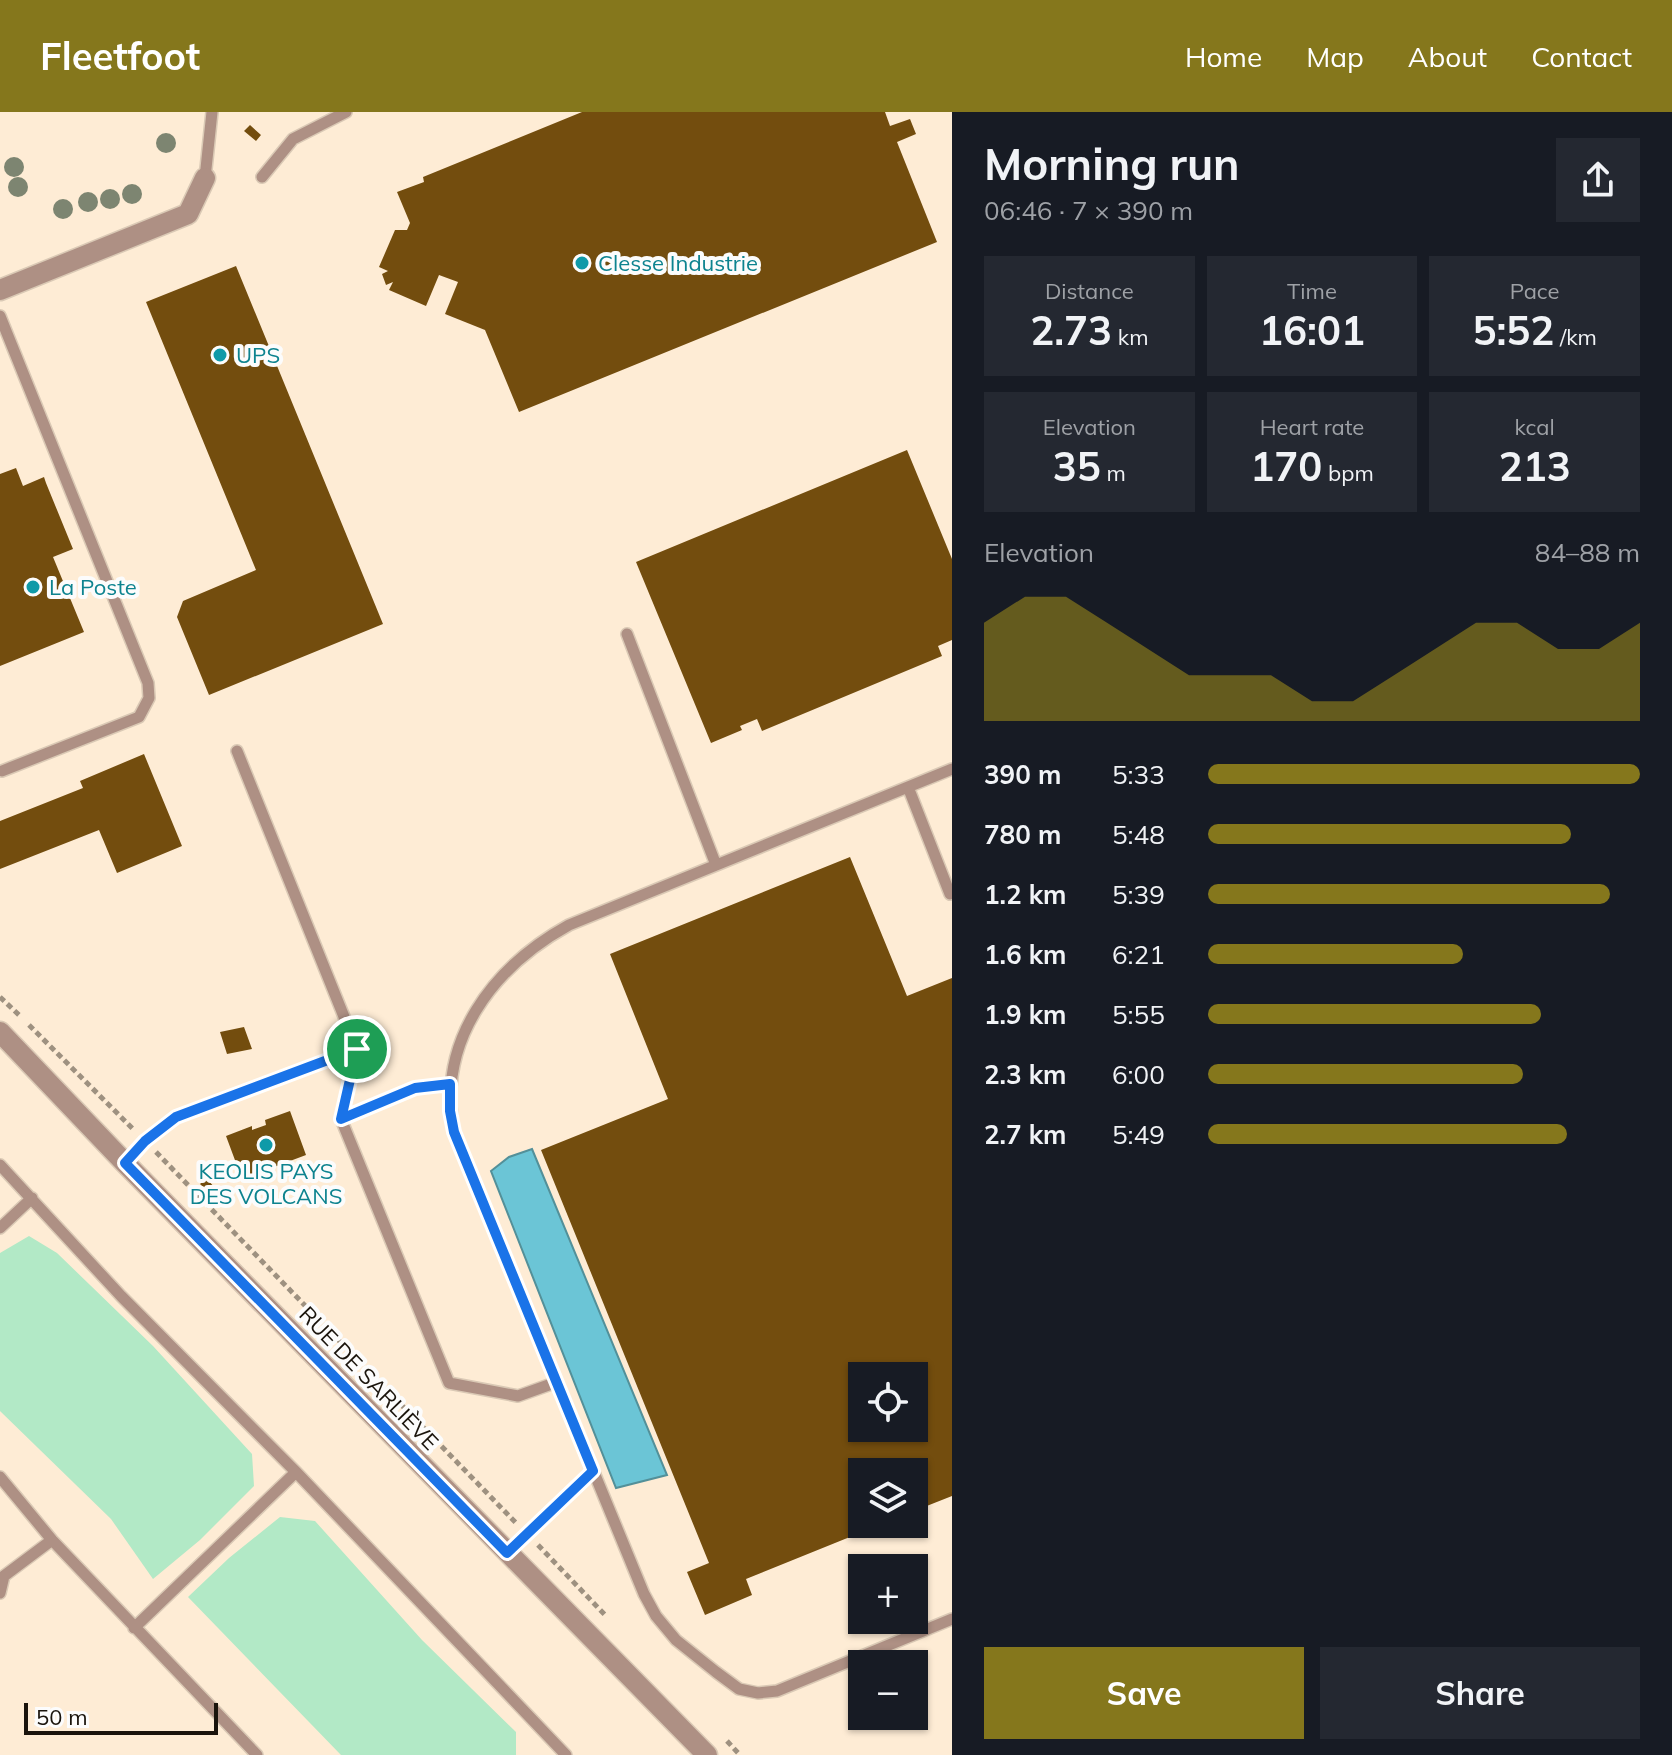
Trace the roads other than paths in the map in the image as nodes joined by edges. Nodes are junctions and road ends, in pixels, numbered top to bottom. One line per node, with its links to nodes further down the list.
1 (212, 112): 4 (lane)
2 (346, 112): 3 (lane)
3 (262, 177)
4 (205, 178): 5 (street)
5 (0, 290)
6 (0, 316): 10 (lane)
7 (627, 634): 12 (lane)
8 (237, 751): 15 (lane)
9 (952, 769): 11 (lane)
10 (2, 771)
11 (908, 787): 12 (lane); 13 (lane)
12 (716, 865): 16 (lane)
13 (950, 894)
14 (0, 1032): 18 (street, RUE DE SARLIÈVE)
15 (357, 1049): 17 (lane); 18 (lane)
16 (450, 1084): 17 (lane); 22 (lane)
17 (341, 1119): 22 (lane)
18 (125, 1163): 27 (street, RUE DE SARLIÈVE)
19 (0, 1165): 20 (lane)
20 (32, 1198): 21 (lane); 24 (lane)
21 (0, 1228)
22 (557, 1382): 23 (lane)
23 (593, 1471): 27 (lane); 30 (lane)
24 (296, 1472): 31 (lane); 32 (lane)
25 (0, 1477): 26 (lane)
26 (52, 1540): 28 (lane); 31 (lane)
27 (507, 1553): 34 (street, RUE DE SARLIÈVE)
28 (2, 1577): 29 (lane)
29 (0, 1593)
30 (952, 1619)
31 (134, 1628): 33 (lane)
32 (560, 1753)
33 (257, 1755)
34 (707, 1755)

